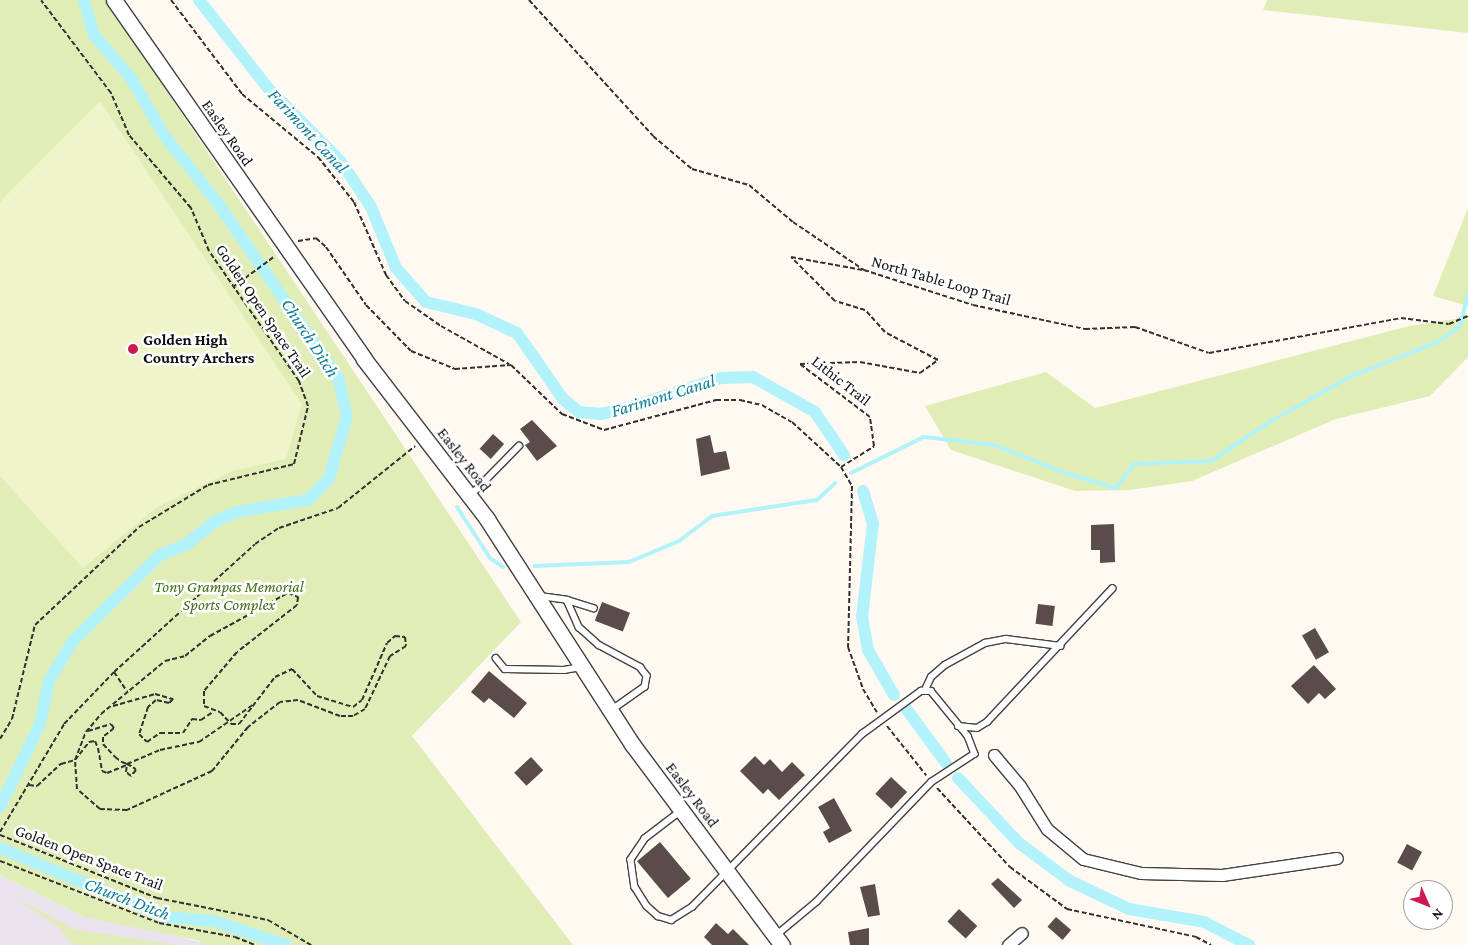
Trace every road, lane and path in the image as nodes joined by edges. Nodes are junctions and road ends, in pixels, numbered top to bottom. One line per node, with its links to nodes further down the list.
1 (41, 0): 7 (path, Golden Open Space Trail)
2 (114, 0): 5 (street, Easley Road)
3 (172, 0): 9 (path)
4 (529, 0): 6 (path, North Table Loop Trail)
5 (286, 248): 7 (path); 9 (path); 10 (street, Easley Road)
6 (864, 270): 8 (path, North Table Loop Trail); 9 (path, Lithic Trail)
7 (233, 286): 30 (path, Golden Open Space Trail)
8 (1468, 316)
9 (511, 364)
10 (425, 438): 12 (street, Easley Road); 20 (path)
11 (519, 446): 12 (lane)
12 (470, 496): 14 (street, Easley Road)
13 (1112, 589): 17 (lane)
14 (537, 596): 15 (lane); 19 (street, Easley Road)
15 (567, 600): 16 (lane); 25 (lane)
16 (594, 608)
17 (1061, 646): 21 (lane); 28 (lane)
18 (496, 658): 19 (lane)
19 (582, 666): 25 (street, Easley Road)
20 (114, 672): 22 (path); 35 (path)
21 (925, 690): 28 (lane); 40 (lane)
22 (127, 691): 24 (path); 26 (path)
23 (256, 703): 27 (path); 27 (path); 33 (path)
24 (113, 706): 26 (path); 29 (path)
25 (611, 711): 36 (street, Easley Road)
26 (213, 712): 27 (path)
27 (229, 722): 34 (path)
28 (958, 726): 42 (lane)
29 (86, 732): 33 (path); 34 (path)
30 (1, 734): 31 (path, Golden Open Space Trail)
31 (0, 739)
32 (994, 755): 38 (street)
33 (75, 760): 34 (path); 35 (path)
34 (127, 764): 34 (path)
35 (29, 785): 37 (path)
36 (682, 810): 40 (street, Easley Road); 40 (lane)
37 (0, 834): 44 (path, Golden Open Space Trail)
38 (1337, 858)
39 (0, 861): 43 (path)
40 (727, 871): 42 (street, Easley Road)
41 (1022, 933): 45 (street)
42 (779, 941)
43 (255, 945)
44 (311, 945)
45 (1008, 945)

